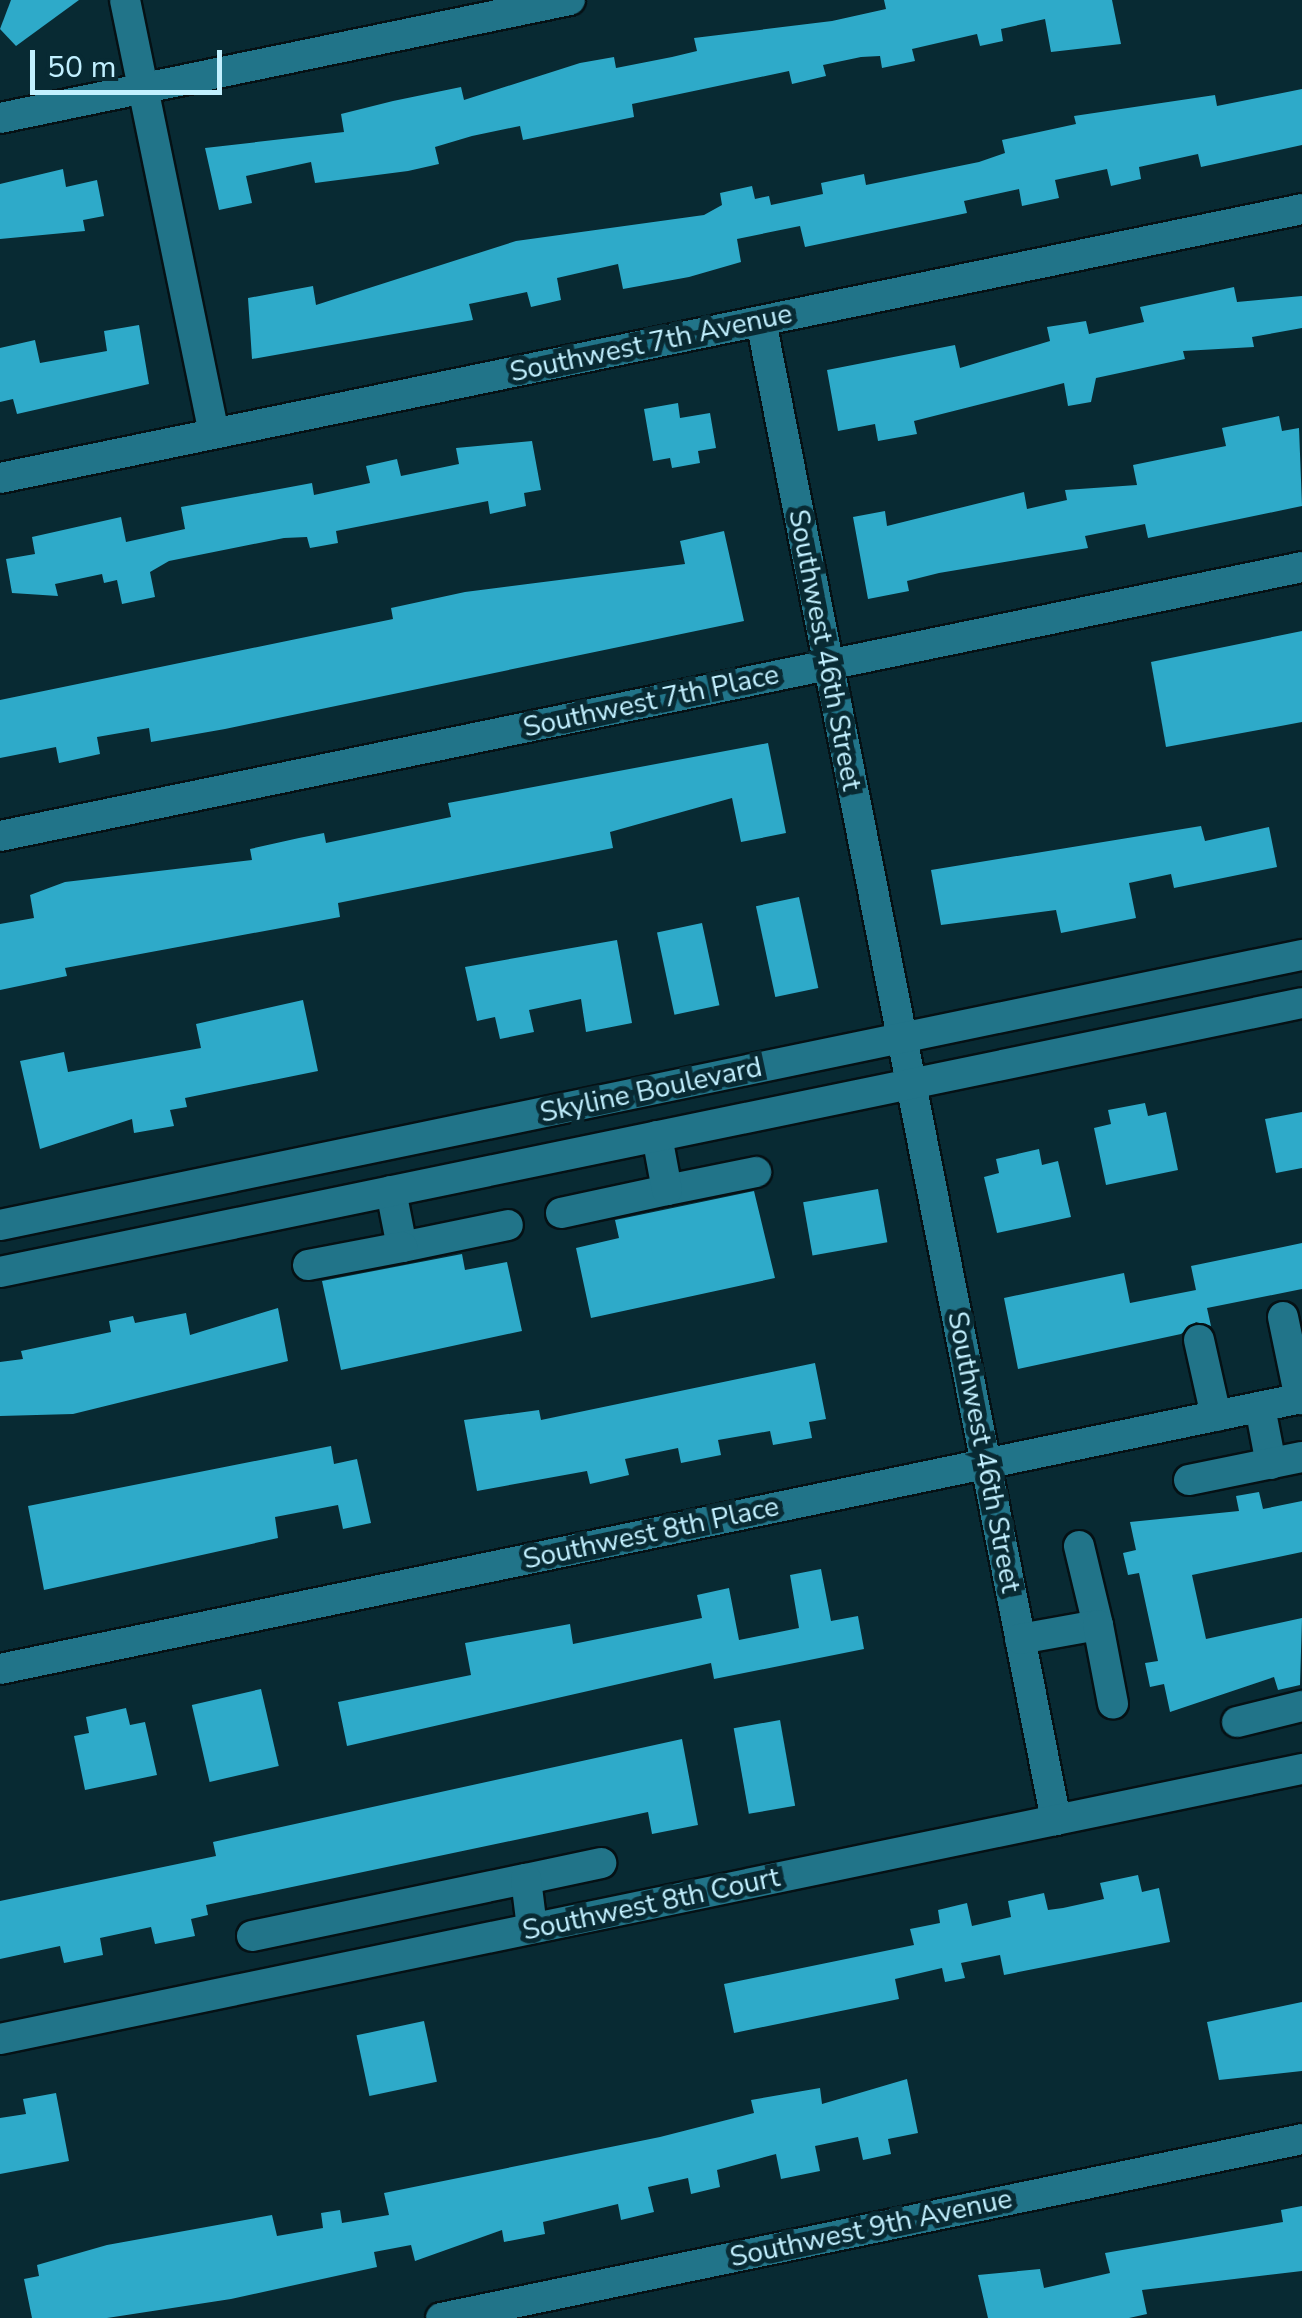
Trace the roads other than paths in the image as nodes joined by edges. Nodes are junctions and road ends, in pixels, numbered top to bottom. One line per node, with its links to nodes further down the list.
1 (125, 0): 3 (street)
2 (570, 0): 3 (street)
3 (142, 88): 4 (street); 7 (street)
4 (0, 118)
5 (1302, 209): 6 (street, Southwest 7th Avenue)
6 (761, 320): 7 (street, Southwest 7th Avenue); 10 (street, Southwest 46th Street)
7 (214, 434): 8 (street, Southwest 7th Avenue)
8 (0, 478)
9 (1302, 566): 10 (street, Southwest 7th Place)
10 (828, 664): 11 (street, Southwest 7th Place); 14 (street, Southwest 46th Street)
11 (0, 836)
12 (1302, 955): 14 (street, Skyline Boulevard)
13 (1302, 1002): 15 (street, Skyline Boulevard)
14 (903, 1038): 15 (street, Southwest 46th Street); 21 (street, Skyline Boulevard)
15 (912, 1084): 16 (street, Skyline Boulevard); 32 (street, Southwest 46th Street)
16 (658, 1136): 18 (street); 19 (street, Skyline Boulevard)
17 (756, 1172): 18 (street)
18 (667, 1190): 20 (street)
19 (391, 1192): 23 (street); 25 (street, Skyline Boulevard)
20 (560, 1213)
21 (0, 1225)
22 (508, 1225): 23 (street)
23 (402, 1248): 24 (street)
24 (308, 1265)
25 (0, 1272)
26 (1283, 1318): 28 (street)
27 (1200, 1340): 30 (street)
28 (1301, 1398): 29 (street, Southwest 8th Place)
29 (1260, 1407): 30 (street, Southwest 8th Place); 33 (street)
30 (1216, 1416): 32 (street, Southwest 8th Place)
31 (1302, 1457): 33 (street)
32 (986, 1463): 37 (street, Southwest 46th Street); 38 (street, Southwest 8th Place)
33 (1271, 1464): 34 (street)
34 (1189, 1480)
35 (1079, 1546): 36 (street)
36 (1098, 1625): 37 (street); 39 (street)
37 (1020, 1639): 43 (street, Southwest 46th Street)
38 (0, 1668)
39 (1113, 1704)
40 (1302, 1706): 41 (street)
41 (1237, 1722)
42 (1302, 1768): 43 (street, Southwest 8th Court)
43 (1056, 1820): 47 (street, Southwest 8th Court)
44 (601, 1864): 45 (street)
45 (526, 1879): 46 (street); 47 (street)
46 (338, 1919): 48 (street); 49 (street)
47 (532, 1928): 49 (street, Southwest 8th Court)
48 (252, 1936)
49 (345, 1967): 50 (street, Southwest 8th Court)
50 (0, 2039)
51 (1302, 2139): 52 (street, Southwest 9th Avenue)
52 (441, 2318)

